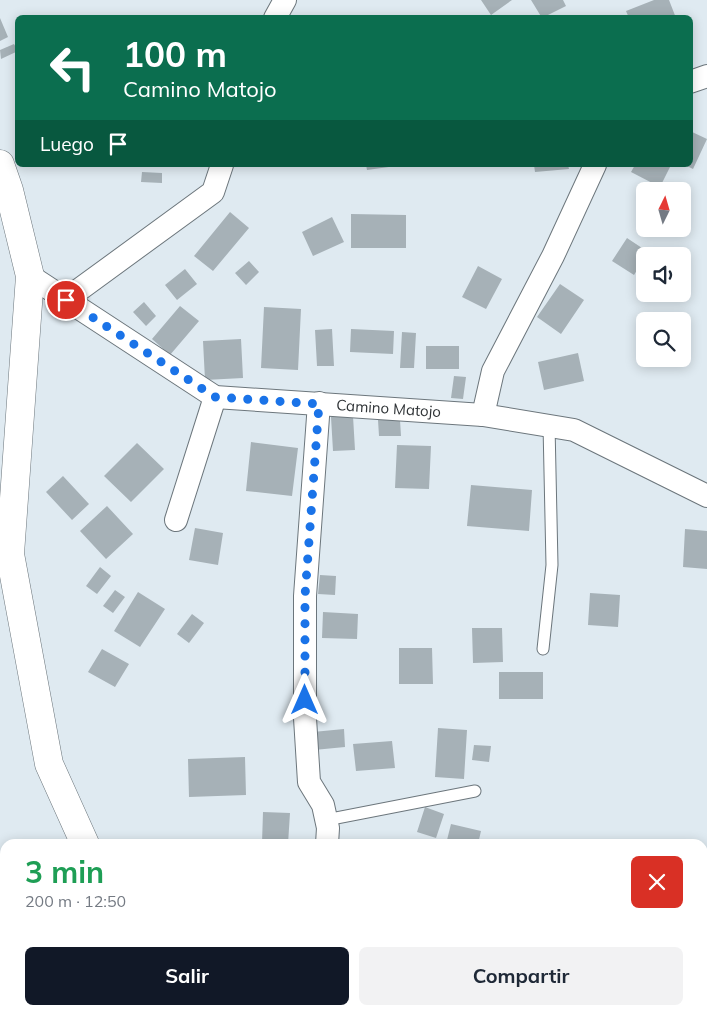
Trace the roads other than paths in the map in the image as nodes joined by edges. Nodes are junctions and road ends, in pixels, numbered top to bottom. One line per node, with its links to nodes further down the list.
1 (284, 0): 2 (street)
2 (276, 15)
3 (707, 76): 4 (street)
4 (693, 81)
5 (0, 164): 8 (street)
6 (221, 167): 9 (street)
7 (594, 167): 12 (street)
8 (30, 276): 9 (street, Camino Matojo); 19 (street)
9 (66, 300): 10 (street, Camino Matojo)
10 (215, 397): 11 (street, Camino Matojo); 15 (street)
11 (319, 404): 12 (street, Camino Matojo); 18 (street)
12 (483, 415): 13 (street, Camino Matojo)
13 (549, 426): 14 (street, Camino Matojo); 16 (lane)
14 (707, 496)
15 (176, 520)
16 (543, 649)
17 (475, 791): 18 (lane)
18 (326, 820): 20 (street)
19 (83, 839)
20 (327, 839)

